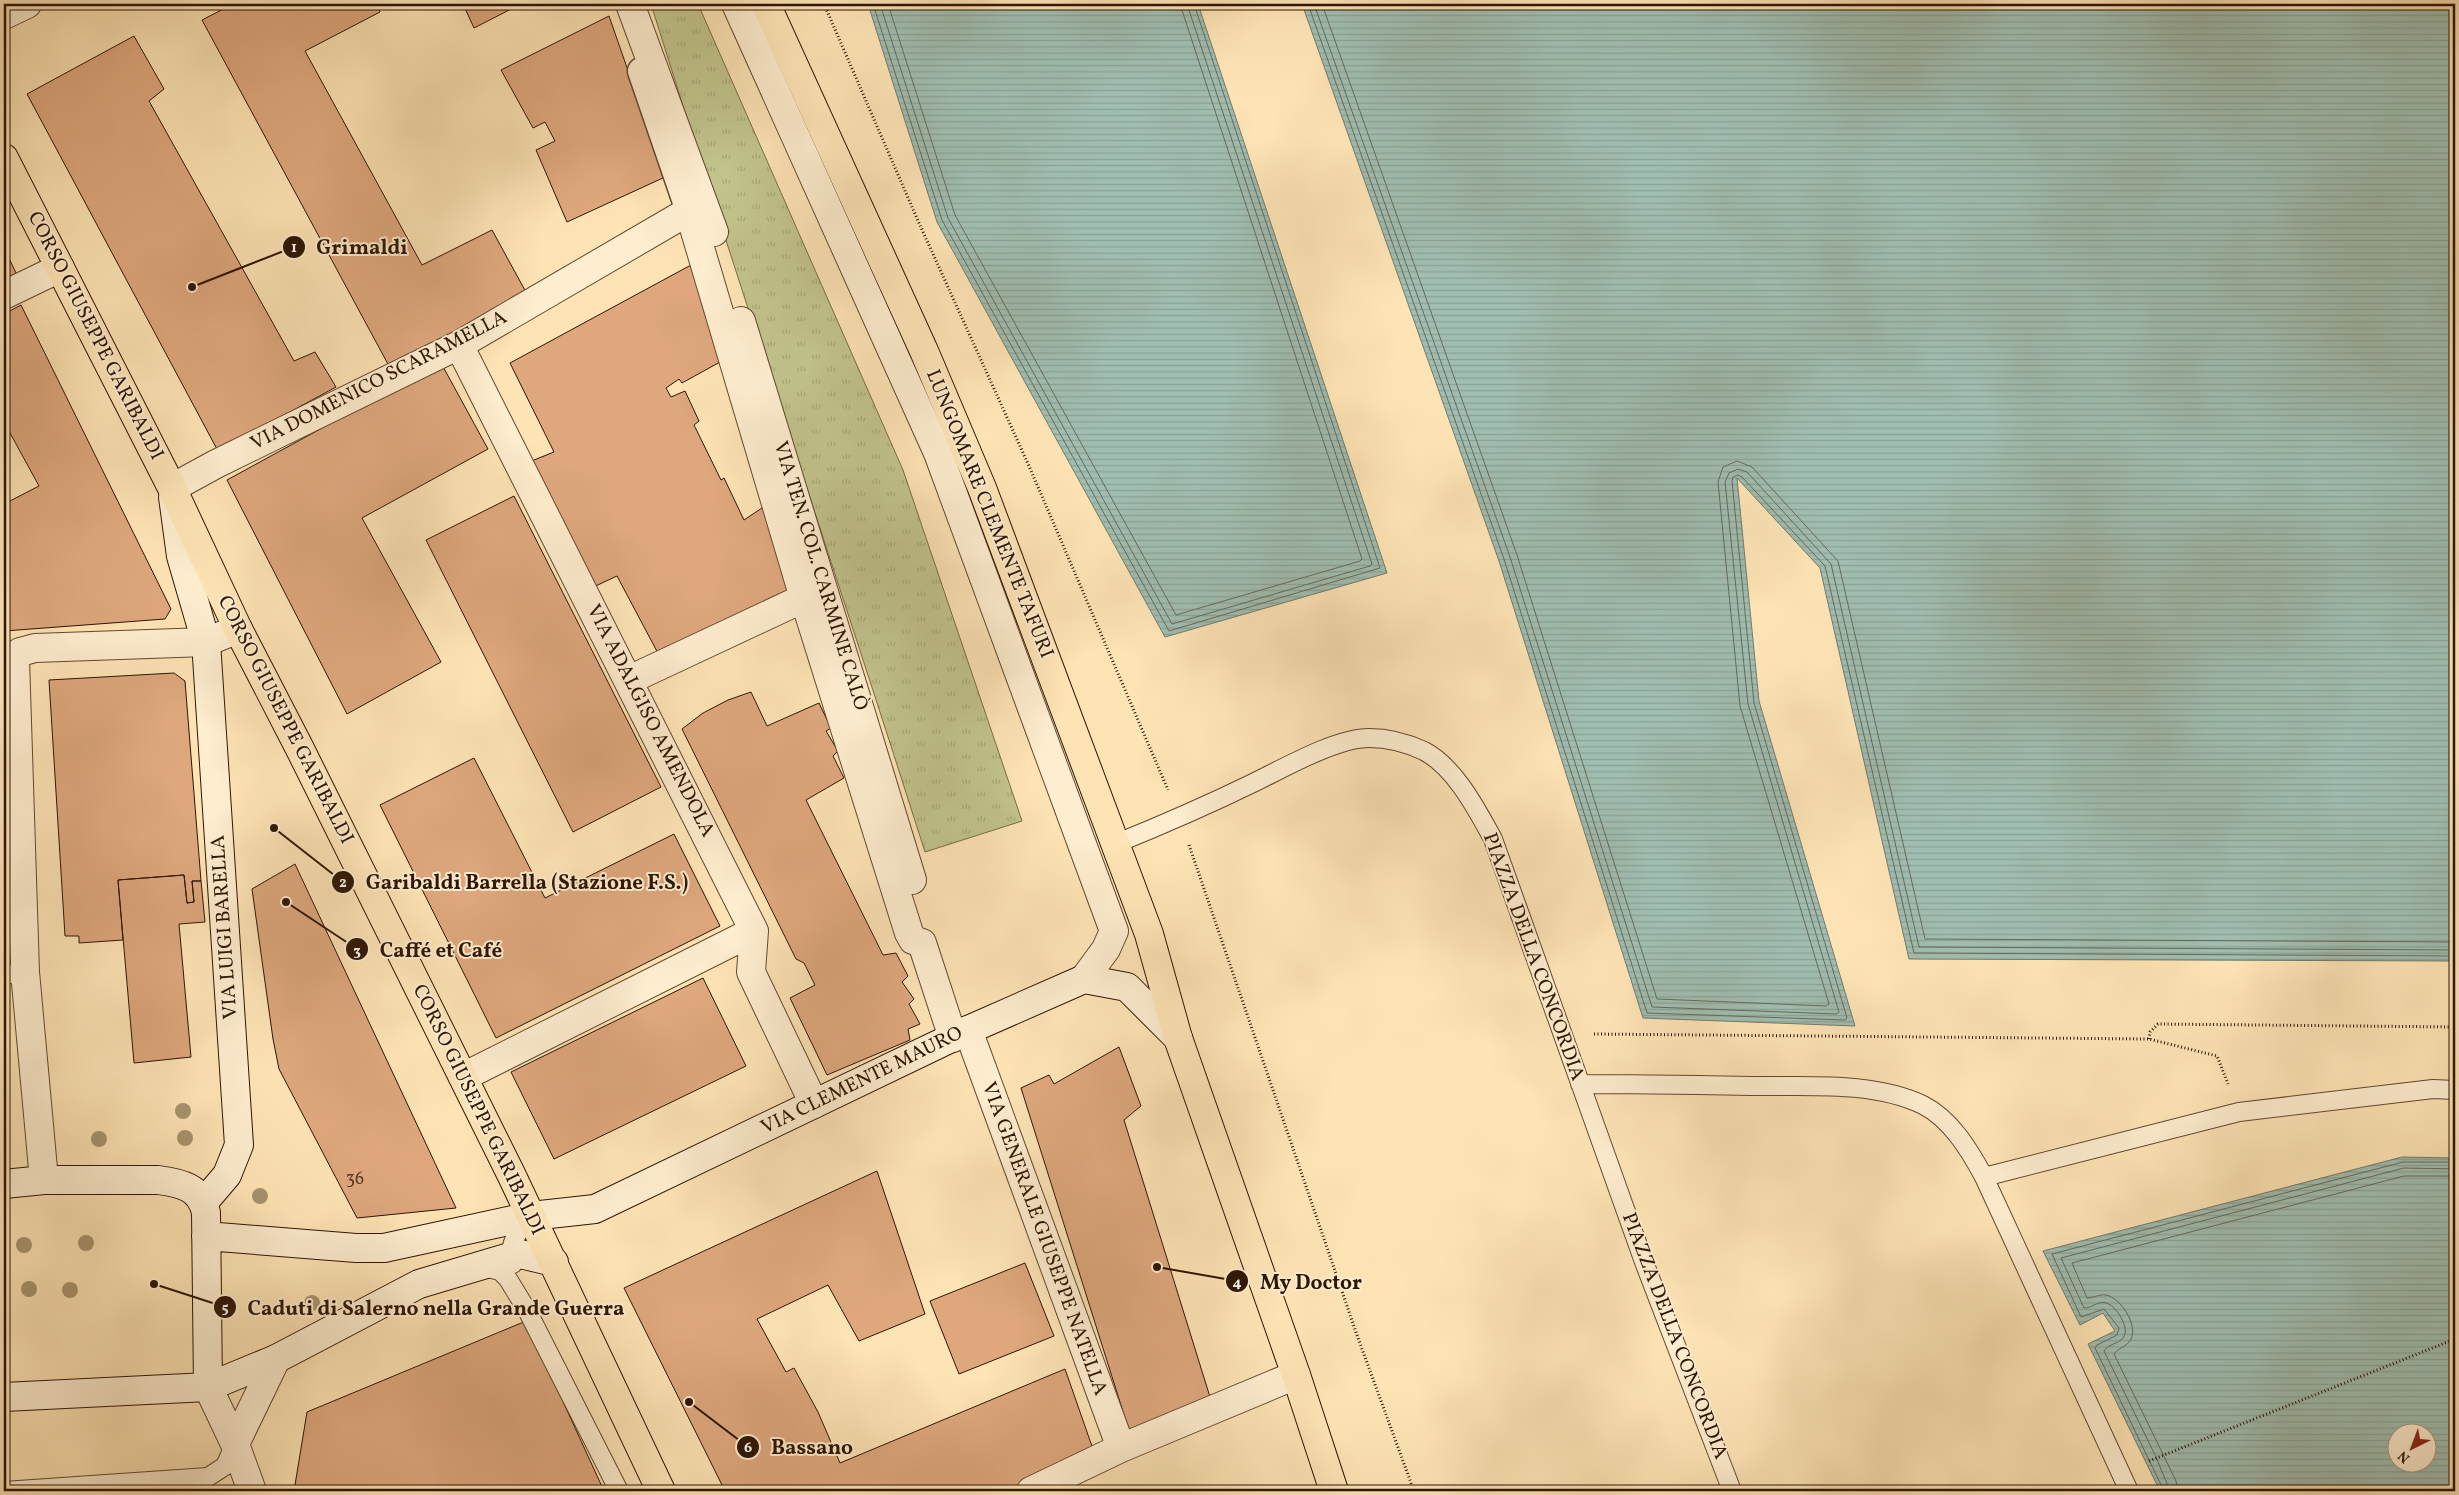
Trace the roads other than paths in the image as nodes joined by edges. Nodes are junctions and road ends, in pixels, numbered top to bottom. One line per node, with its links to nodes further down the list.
1 (27, 4): 6 (street)
2 (618, 4): 8 (street)
3 (630, 4): 8 (street)
4 (736, 4): 21 (street, LUNGOMARE CLEMENTE TAFURI)
5 (766, 4): 17 (main road, LUNGOMARE CLEMENTE TAFURI)
6 (4, 15)
7 (4, 158): 9 (main road, CORSO GIUSEPPE GARIBALDI)
8 (698, 209): 11 (street, VIA DOMENICO SCARAMELLA); 13 (street, VIA TEN. COL. CARMINE CALÒ); 19 (street, VIA TEN. COL. CARMINE CALÒ)
9 (60, 268): 10 (street); 12 (main road, CORSO GIUSEPPE GARIBALDI)
10 (4, 295)
11 (459, 345): 12 (street, VIA DOMENICO SCARAMELLA); 16 (street, VIA ADALGISO AMENDOLA)
12 (172, 488): 14 (main road, CORSO GIUSEPPE GARIBALDI); 15 (street, CORSO GIUSEPPE GARIBALDI)
13 (804, 598): 16 (street); 19 (street, VIA TEN. COL. CARMINE CALÒ)
14 (238, 629): 15 (street); 24 (main road, CORSO GIUSEPPE GARIBALDI)
15 (206, 642): 20 (street); 31 (street, VIA LUIGI BARELLA)
16 (629, 680): 18 (street, VIA ADALGISO AMENDOLA)
17 (1115, 844): 23 (main road, LUNGOMARE CLEMENTE TAFURI); 25 (lane, PIAZZA DELLA CONCORDIA)
18 (754, 931): 24 (street); 27 (street)
19 (922, 943): 22 (street, VIA TEN. COL. CARMINE CALÒ)
20 (14, 974): 29 (street)
21 (1084, 979): 22 (street, VIA CLEMENTE MAURO); 23 (street)
22 (960, 1034): 27 (street, VIA CLEMENTE MAURO); 43 (street, VIA GENERALE GIUSEPPE NATELLA)
23 (1178, 1038): 39 (main road)
24 (463, 1077): 32 (main road, CORSO GIUSEPPE GARIBALDI)
25 (1580, 1084): 28 (lane); 50 (lane, PIAZZA DELLA CONCORDIA)
26 (2455, 1090): 28 (lane)
27 (814, 1104): 32 (street, VIA CLEMENTE MAURO)
28 (1984, 1177): 51 (lane)
29 (44, 1180): 30 (street); 31 (street)
30 (4, 1184)
31 (204, 1202): 33 (street)
32 (531, 1216): 33 (street, VIA CLEMENTE MAURO); 34 (lane); 35 (main road, CORSO GIUSEPPE GARIBALDI)
33 (206, 1236): 40 (street)
34 (511, 1256): 35 (street); 36 (street); 37 (lane)
35 (554, 1262): 47 (main road, CORSO GIUSEPPE GARIBALDI)
36 (479, 1266): 37 (lane); 38 (street)
37 (528, 1312): 46 (lane)
38 (276, 1359): 40 (street); 42 (street)
39 (1296, 1375): 43 (street); 49 (main road)
40 (208, 1387): 41 (street); 42 (street)
41 (4, 1397)
42 (235, 1444): 44 (lane); 45 (street)
43 (1121, 1448): 48 (street)
44 (4, 1491)
45 (252, 1491)
46 (619, 1491)
47 (661, 1491)
48 (1031, 1491)
49 (1334, 1491)
50 (1732, 1491)
51 (2129, 1491)

